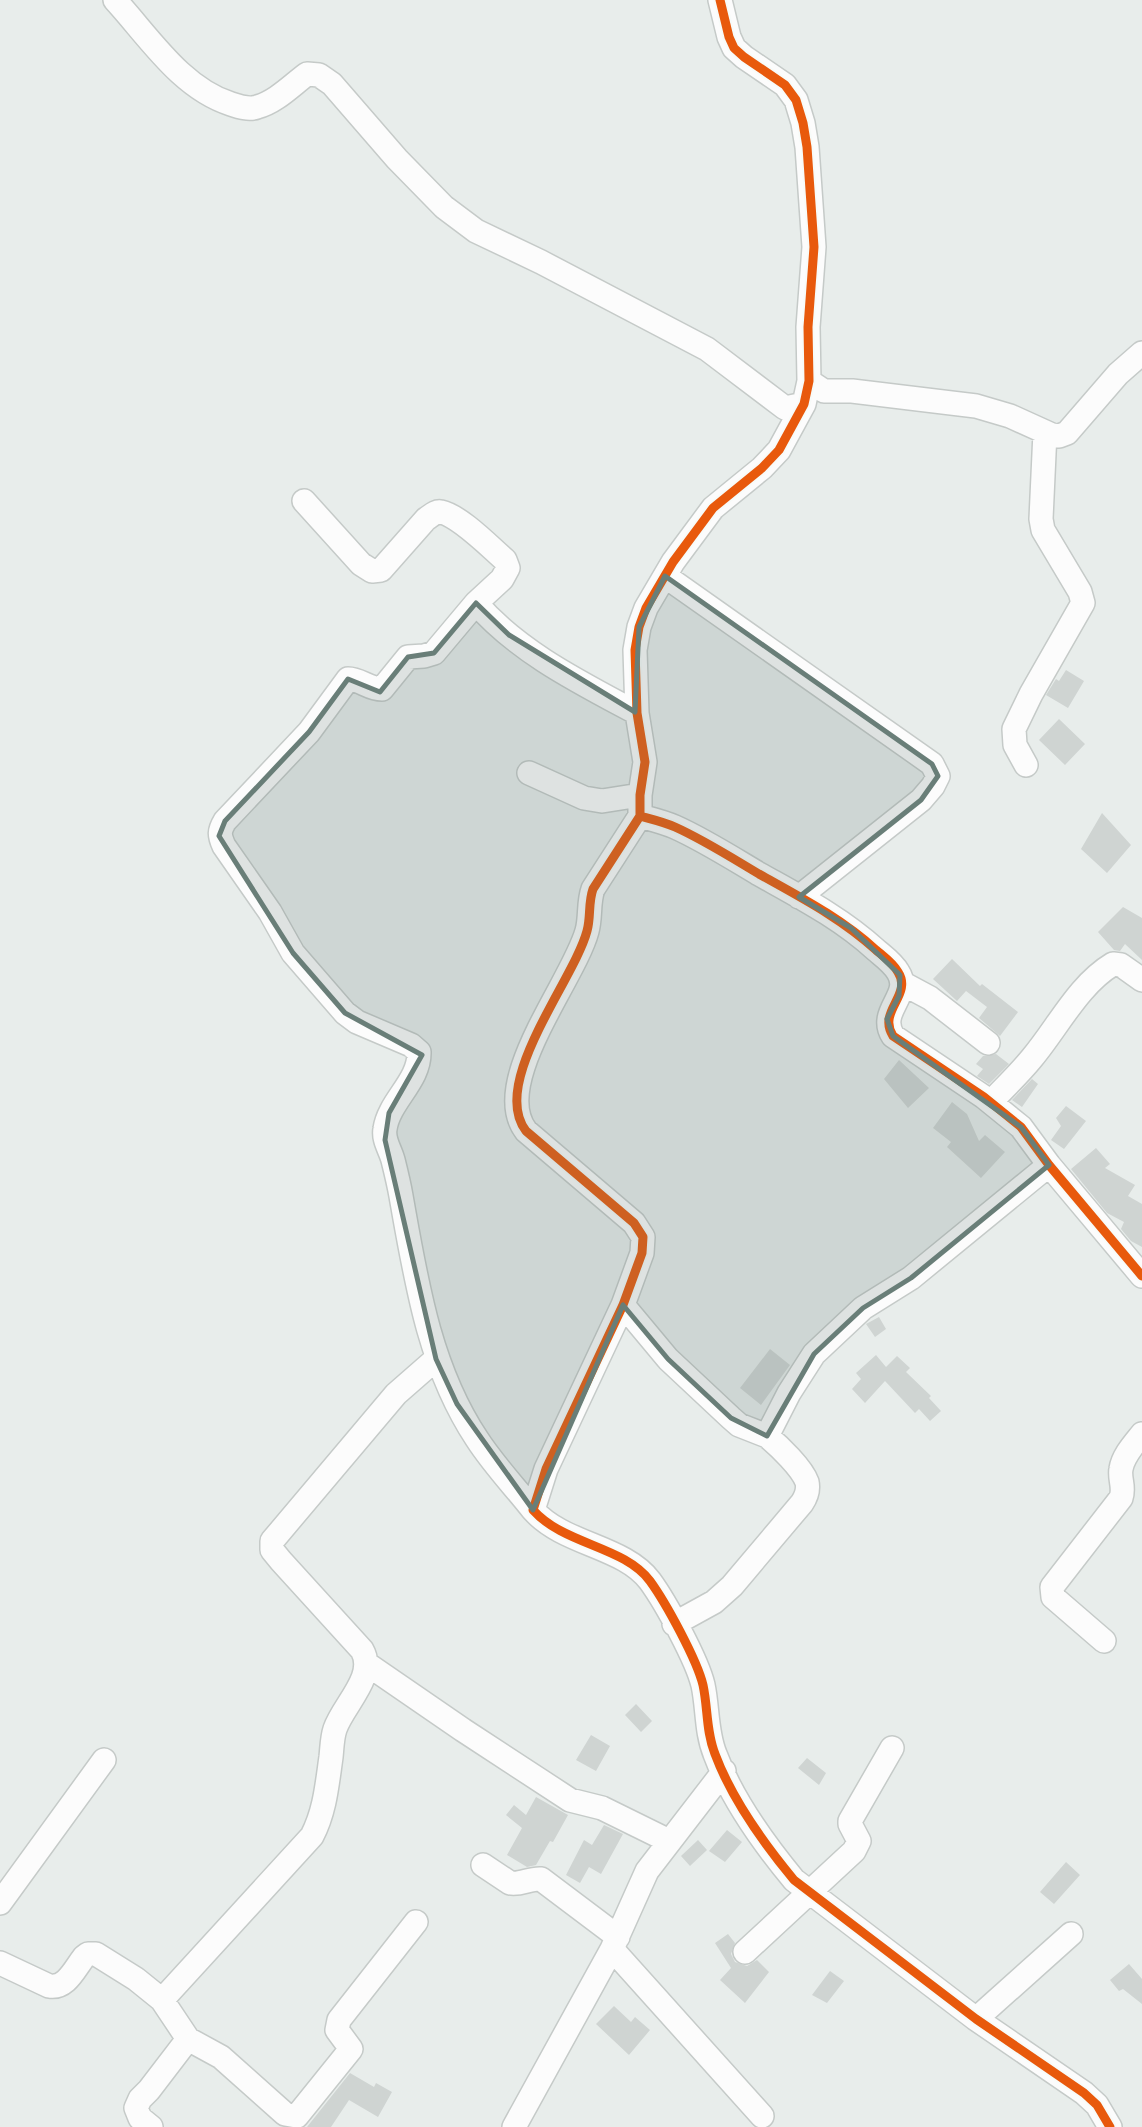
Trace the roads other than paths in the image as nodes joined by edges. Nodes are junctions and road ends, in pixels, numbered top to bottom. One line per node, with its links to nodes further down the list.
1 (115, 0): 5 (street)
2 (720, 0): 4 (street)
3 (1142, 353): 6 (street)
4 (809, 381): 5 (street); 6 (street)
5 (804, 404): 8 (street)
6 (1045, 432): 11 (street)
7 (304, 501): 9 (street)
8 (665, 576): 10 (street); 14 (street)
9 (476, 603): 10 (street); 22 (street)
10 (637, 713): 13 (street)
11 (1026, 765)
12 (529, 773): 13 (street)
13 (640, 805): 14 (street); 21 (street)
14 (799, 897): 16 (street)
15 (1142, 980): 18 (street)
16 (902, 983): 17 (street); 18 (street)
17 (988, 1043)
18 (991, 1102): 19 (street)
19 (1049, 1165): 20 (street); 24 (street)
20 (1142, 1276)
21 (623, 1305): 24 (street); 25 (street)
22 (436, 1359): 25 (street); 28 (street)
23 (1142, 1434): 27 (street)
24 (767, 1436): 26 (street)
25 (533, 1510): 26 (street)
26 (674, 1623): 31 (street)
27 (1104, 1641)
28 (367, 1664): 32 (street); 41 (street)
29 (892, 1748): 34 (street)
30 (104, 1760): 35 (street)
31 (724, 1772): 32 (street); 34 (street)
32 (669, 1841): 38 (street)
33 (483, 1865): 38 (street)
34 (810, 1894): 39 (street); 42 (street)
35 (0, 1903)
36 (416, 1922): 43 (street)
37 (1071, 1934): 42 (street)
38 (615, 1943): 44 (street); 46 (street)
39 (745, 1952)
40 (0, 1963): 41 (street)
41 (162, 2000): 43 (street)
42 (976, 2019): 47 (street)
43 (188, 2039): 45 (street)
44 (762, 2116)
45 (151, 2127)
46 (514, 2127)
47 (1110, 2127)

